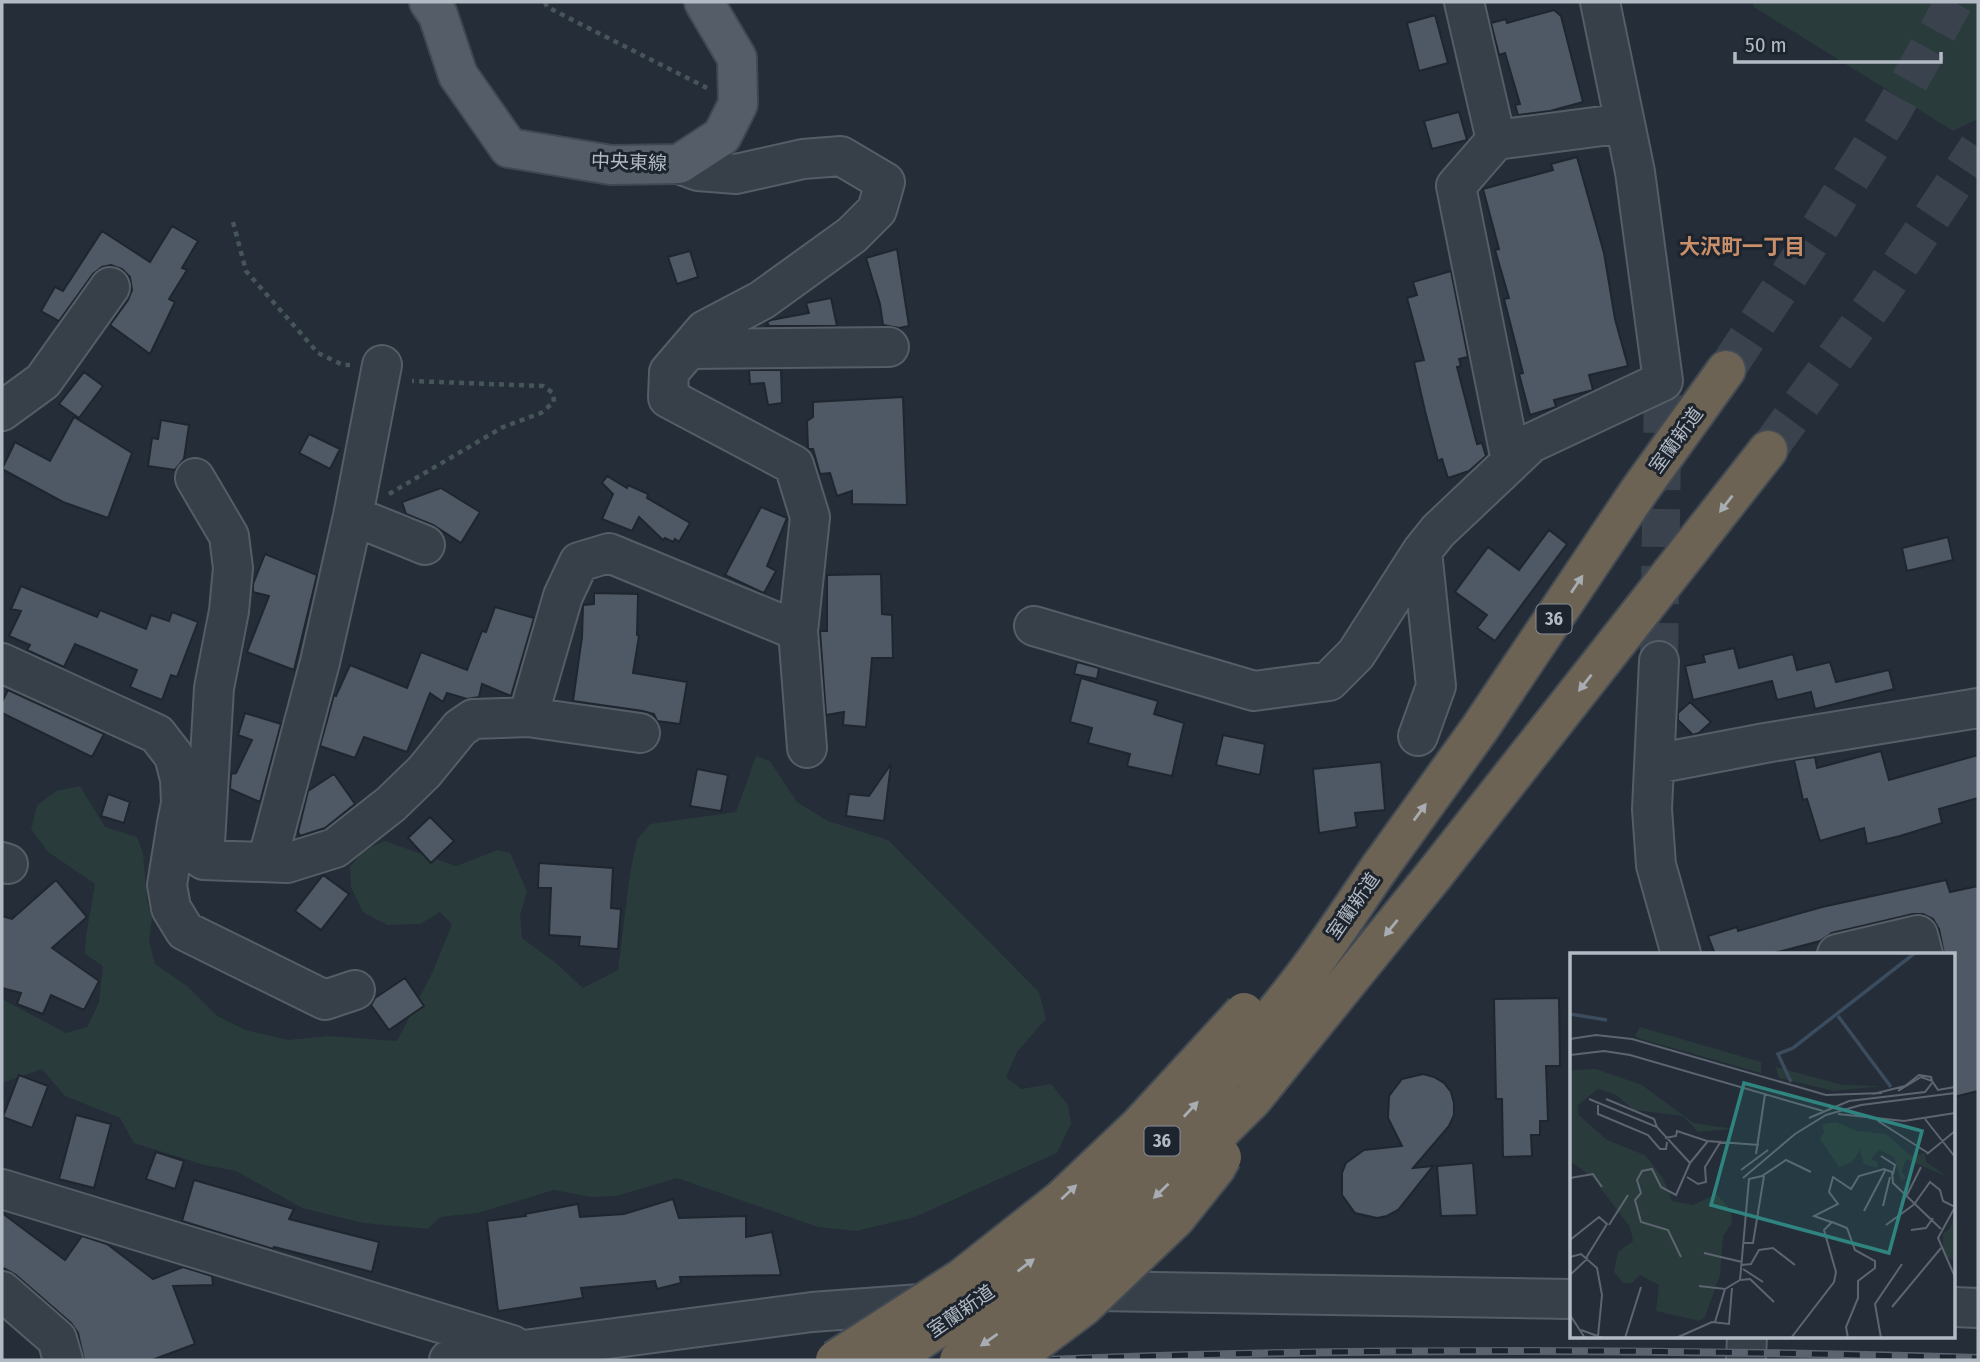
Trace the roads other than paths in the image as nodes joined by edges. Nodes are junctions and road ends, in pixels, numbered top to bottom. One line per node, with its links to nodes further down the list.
1 (429, 2): 7 (main road, 中央東線)
2 (704, 2): 7 (main road, 中央東線)
3 (1464, 2): 6 (street)
4 (1600, 2): 5 (street)
5 (1625, 123): 6 (street); 15 (street)
6 (1496, 140): 15 (street)
7 (679, 164): 10 (street)
8 (110, 287): 13 (street)
9 (888, 347): 10 (street)
10 (689, 349): 21 (street)
11 (1726, 370): 33 (highway, 室蘭新道 / 36, one-way to 11, bridge)
12 (380, 372): 17 (street)
13 (2, 411)
14 (1768, 450): 38 (highway, 室蘭新道 / 36, one-way to 38, bridge)
15 (1511, 461): 19 (street)
16 (195, 478): 31 (street)
17 (352, 516): 18 (street); 32 (street)
18 (425, 545)
19 (1422, 551): 20 (street); 27 (street)
20 (1034, 626)
21 (798, 631): 25 (street); 28 (street)
22 (1659, 662): 29 (street)
23 (2, 663): 30 (street)
24 (1978, 708): 29 (street)
25 (528, 717): 26 (street); 32 (street)
26 (640, 733)
27 (1418, 736)
28 (807, 748)
29 (1655, 764): 34 (street)
30 (177, 823): 31 (street); 37 (street)
31 (204, 860): 32 (street)
32 (267, 862)
33 (1347, 915): 48 (highway, one-way to 33, bridge); 49 (highway, 室蘭新道 / 36, one-way to 33, bridge)
34 (1681, 953)
35 (1841, 953): 36 (street)
36 (1923, 953)
37 (355, 990)
38 (1252, 1100): 50 (highway, 室蘭新道 / 36, one-way to 50, bridge); 51 (highway, bridge)
39 (2, 1189): 45 (street)
40 (2, 1291): 46 (street)
41 (1570, 1299): 45 (street)
42 (1955, 1307): 43 (street)
43 (1978, 1308)
44 (1747, 1338): 52 (street)
45 (524, 1349): 47 (street)
46 (63, 1360)
47 (449, 1360)
48 (835, 1360)
49 (890, 1360)
50 (959, 1360)
51 (1012, 1360)
52 (1746, 1360)

